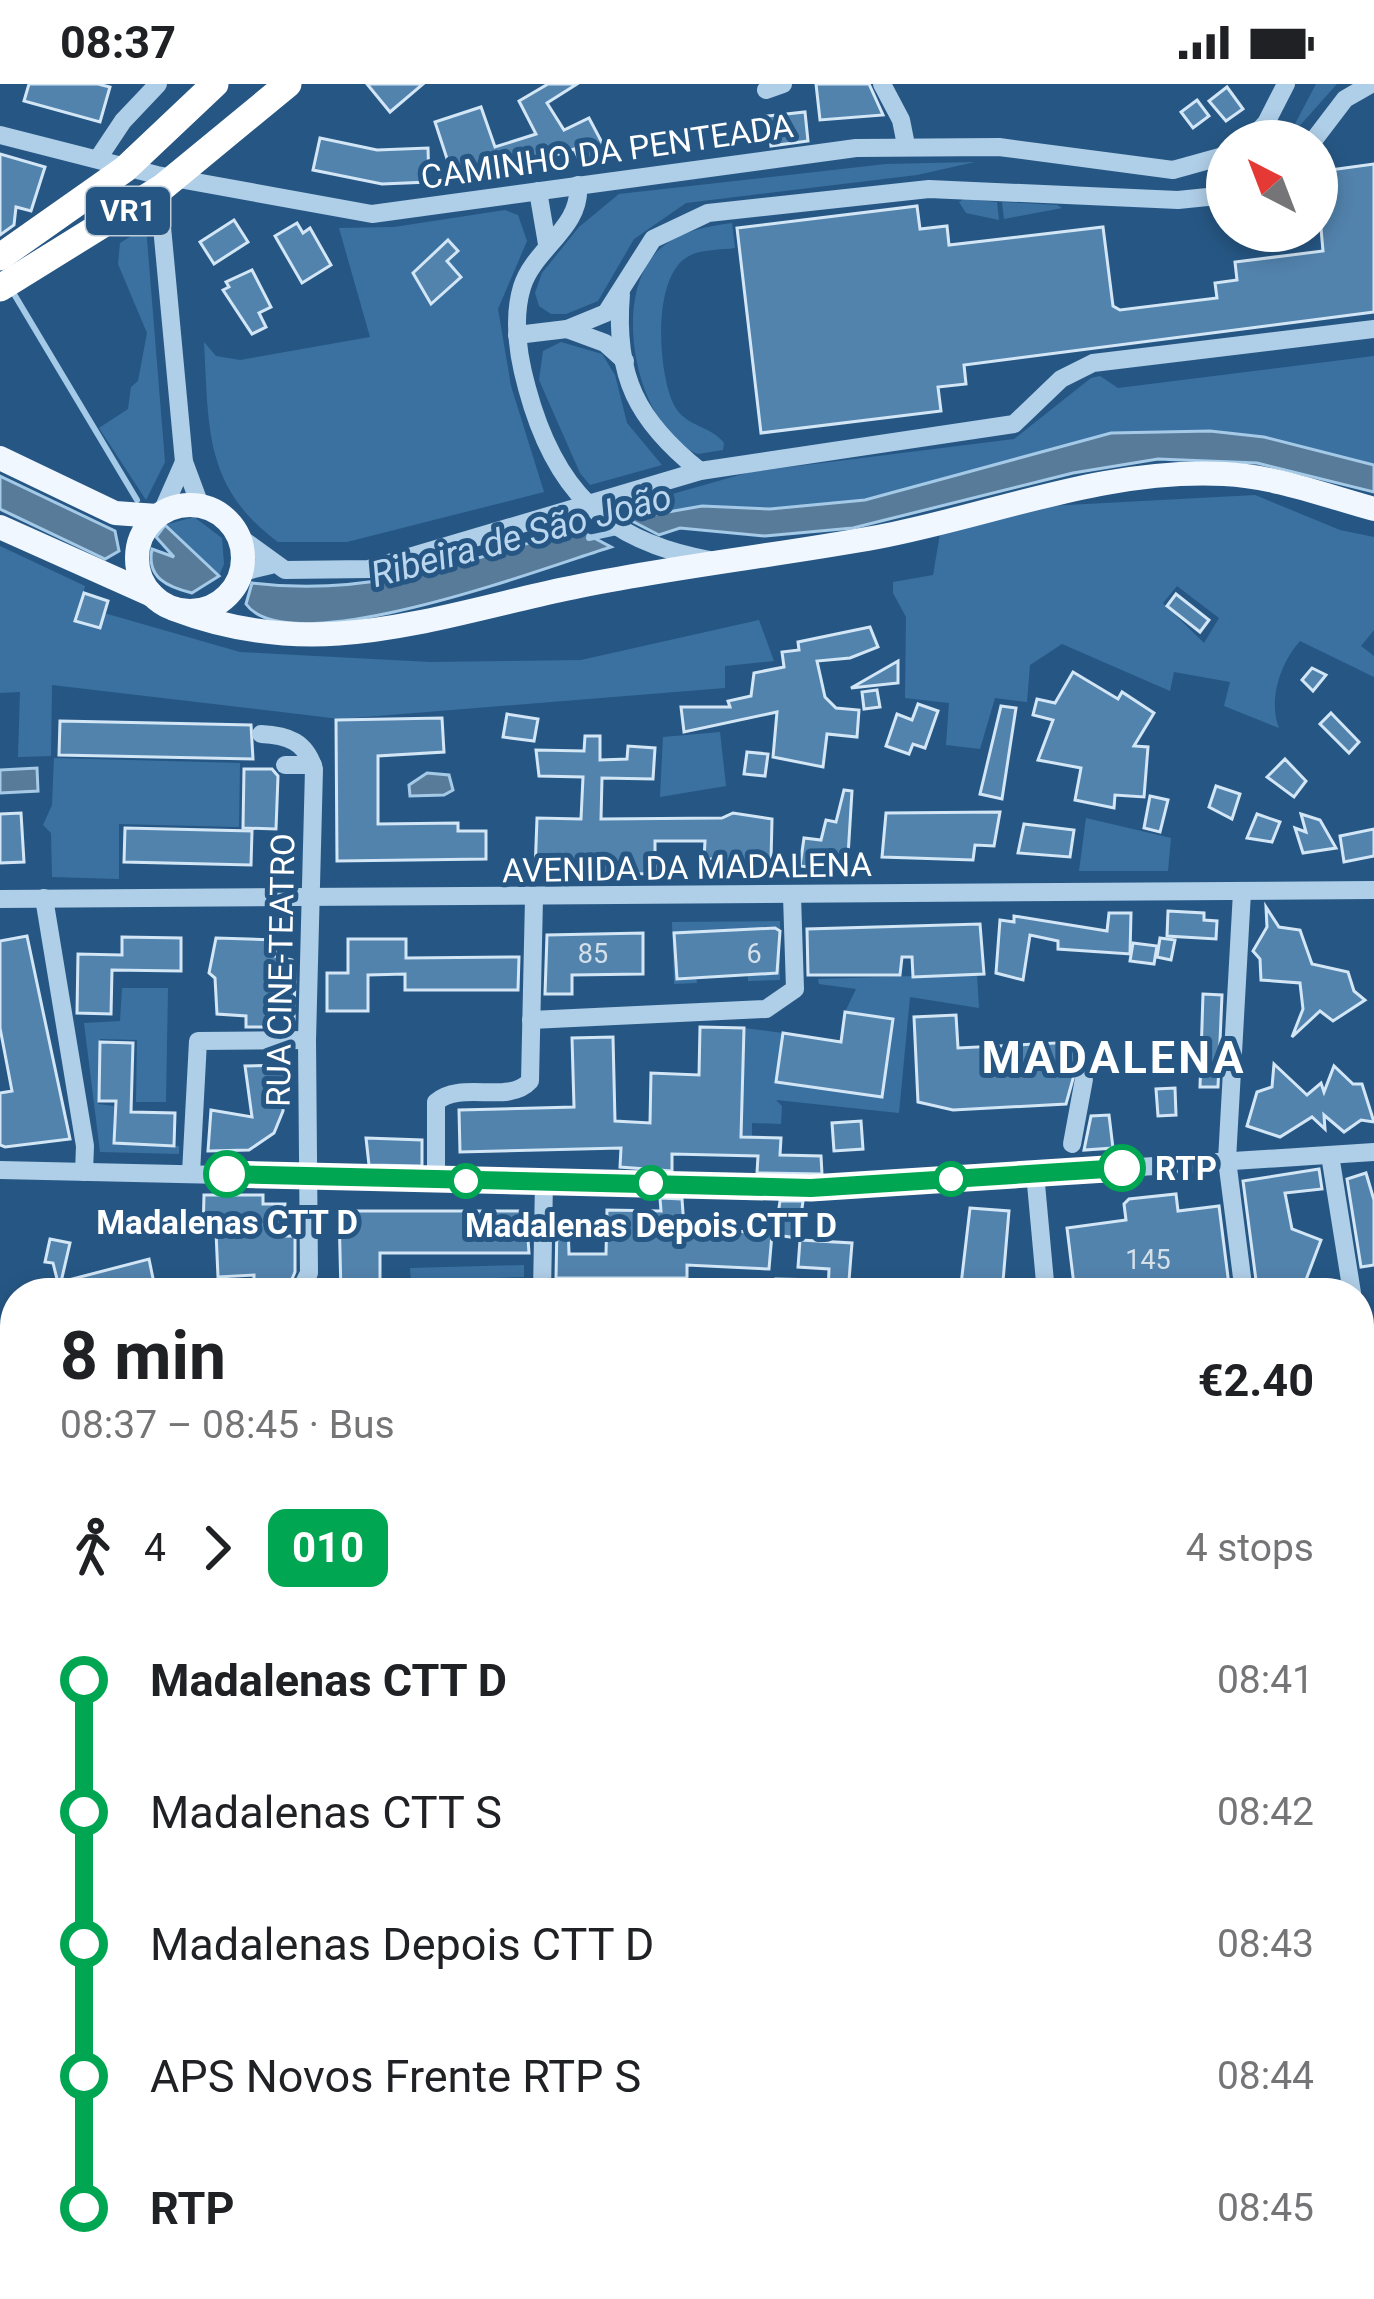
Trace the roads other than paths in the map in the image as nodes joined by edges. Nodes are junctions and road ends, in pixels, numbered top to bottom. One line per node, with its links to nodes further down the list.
1 (158, 84): 11 (street)
2 (214, 84): 18 (highway, VR1)
3 (288, 84): 19 (highway, VR1)
4 (882, 84): 10 (street)
5 (1286, 84): 7 (street)
6 (1371, 84): 8 (street)
7 (1267, 120)
8 (1329, 120)
9 (0, 135): 11 (street, CAMINHO DA PENTEADA)
10 (906, 145): 12 (street, CAMINHO DA PENTEADA); 14 (street, CAMINHO DA PENTEADA)
11 (99, 157): 13 (street, CAMINHO DA PENTEADA)
12 (1206, 162)
13 (157, 175): 15 (street, CAMINHO DA PENTEADA); 26 (street)
14 (578, 185): 15 (street, CAMINHO DA PENTEADA); 17 (street)
15 (538, 191): 17 (street)
16 (1206, 197): 20 (street)
17 (547, 244): 23 (street)
18 (0, 257)
19 (0, 288)
20 (621, 291): 21 (street); 24 (street)
21 (567, 329): 23 (street); 24 (street)
22 (1374, 329): 27 (street)
23 (517, 335): 28 (street)
24 (626, 361): 27 (street)
25 (0, 458): 33 (main road)
26 (184, 462): 29 (street); 33 (street)
27 (700, 470): 30 (street)
28 (563, 480): 30 (street); 32 (street)
29 (200, 505): 33 (main road); 35 (main road)
30 (588, 507): 32 (street); 36 (street)
31 (1374, 509): 36 (main road)
32 (538, 522): 37 (street)
33 (148, 524): 39 (main road)
34 (0, 527): 39 (main road)
35 (238, 536): 37 (street); 38 (main road)
36 (726, 562): 40 (main road)
37 (272, 565): 38 (street)
38 (235, 584): 39 (main road); 40 (main road)
39 (156, 593): 40 (main road)
40 (261, 632)
41 (261, 734): 43 (street)
42 (285, 765): 43 (street)
43 (313, 765): 50 (street, RUA CINE-TEATRO)
44 (1374, 890): 45 (street, AVENIDA DA MADALENA)
45 (1242, 892): 46 (street, AVENIDA DA MADALENA); 57 (street)
46 (792, 896): 48 (street, AVENIDA DA MADALENA); 51 (street)
47 (44, 898): 49 (street, AVENIDA DA MADALENA); 50 (street, AVENIDA DA MADALENA); 59 (street)
48 (534, 898): 50 (street, AVENIDA DA MADALENA); 51 (street)
49 (0, 899)
50 (313, 899): 52 (street, RUA CINE-TEATRO)
51 (531, 1020): 63 (street)
52 (307, 1040): 60 (street); 62 (street, RUA CINE-TEATRO)
53 (1084, 1079): 54 (street)
54 (1072, 1144)
55 (1374, 1152): 56 (street)
56 (1330, 1155): 57 (street); 69 (street)
57 (1228, 1160): 61 (street); 68 (street)
58 (0, 1170): 59 (street)
59 (84, 1172): 60 (street)
60 (191, 1173): 62 (street)
61 (1035, 1173): 64 (street); 67 (street)
62 (306, 1177): 63 (street); 65 (street, RUA CINE-TEATRO)
63 (436, 1181): 64 (street)
64 (544, 1181): 66 (street)
65 (306, 1278)
66 (542, 1278)
67 (1045, 1278)
68 (1242, 1278)
69 (1350, 1278)

